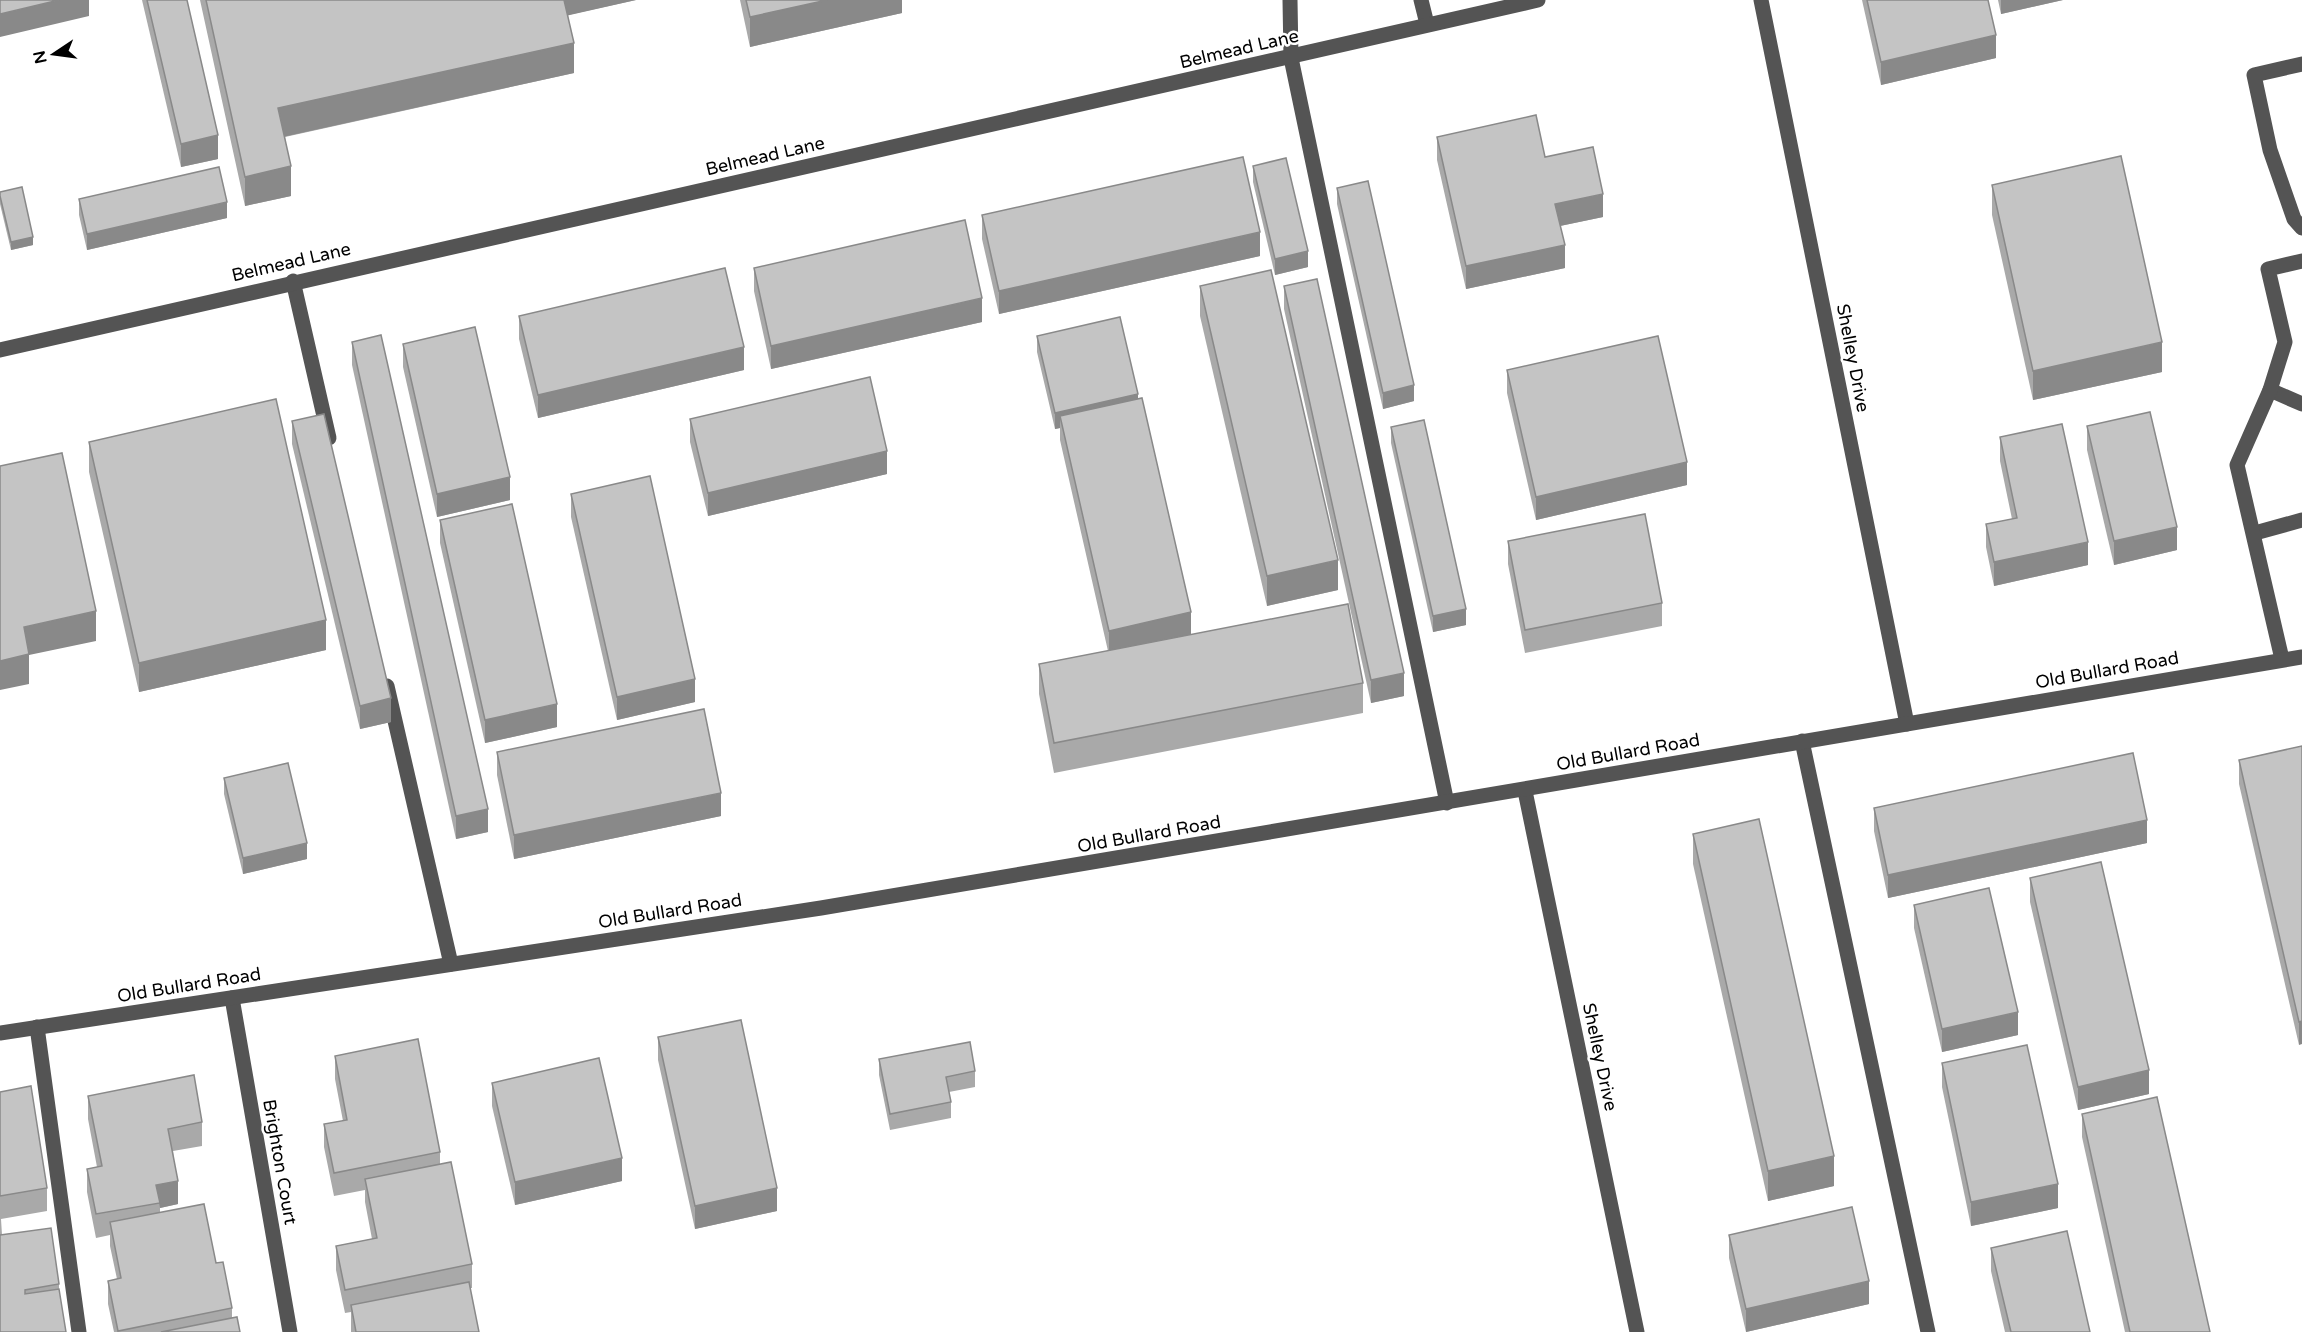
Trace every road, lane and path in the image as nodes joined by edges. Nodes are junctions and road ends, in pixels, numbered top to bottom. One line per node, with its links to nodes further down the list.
1 (1290, 0): 6 (street)
2 (1421, 0): 5 (street)
3 (1538, 0): 5 (street, Belmead Lane)
4 (1761, 0): 20 (street, Shelley Drive)
5 (1427, 24): 6 (street, Belmead Lane)
6 (1291, 58): 10 (street, Belmead Lane); 23 (street)
7 (2302, 64): 8 (street)
8 (2302, 228)
9 (2302, 261): 12 (street)
10 (293, 282): 11 (street, Belmead Lane); 14 (street)
11 (0, 350)
12 (2270, 390): 13 (street); 16 (street)
13 (2302, 404)
14 (334, 456)
15 (2302, 520): 16 (street)
16 (2255, 533): 18 (street)
17 (2302, 657): 18 (street, Old Bullard Road)
18 (2282, 659): 20 (street, Old Bullard Road)
19 (382, 665): 24 (street)
20 (1907, 724): 21 (street, Old Bullard Road)
21 (1802, 741): 22 (street, Old Bullard Road); 31 (street)
22 (1525, 790): 23 (street, Old Bullard Road); 30 (street, Shelley Drive)
23 (1447, 803): 24 (street, Old Bullard Road)
24 (451, 964): 25 (street, Old Bullard Road)
25 (232, 998): 26 (street, Old Bullard Road); 29 (street, Brighton Court)
26 (37, 1027): 27 (street, Old Bullard Road); 28 (street)
27 (0, 1033)
28 (79, 1332)
29 (290, 1332)
30 (1637, 1332)
31 (1928, 1332)

